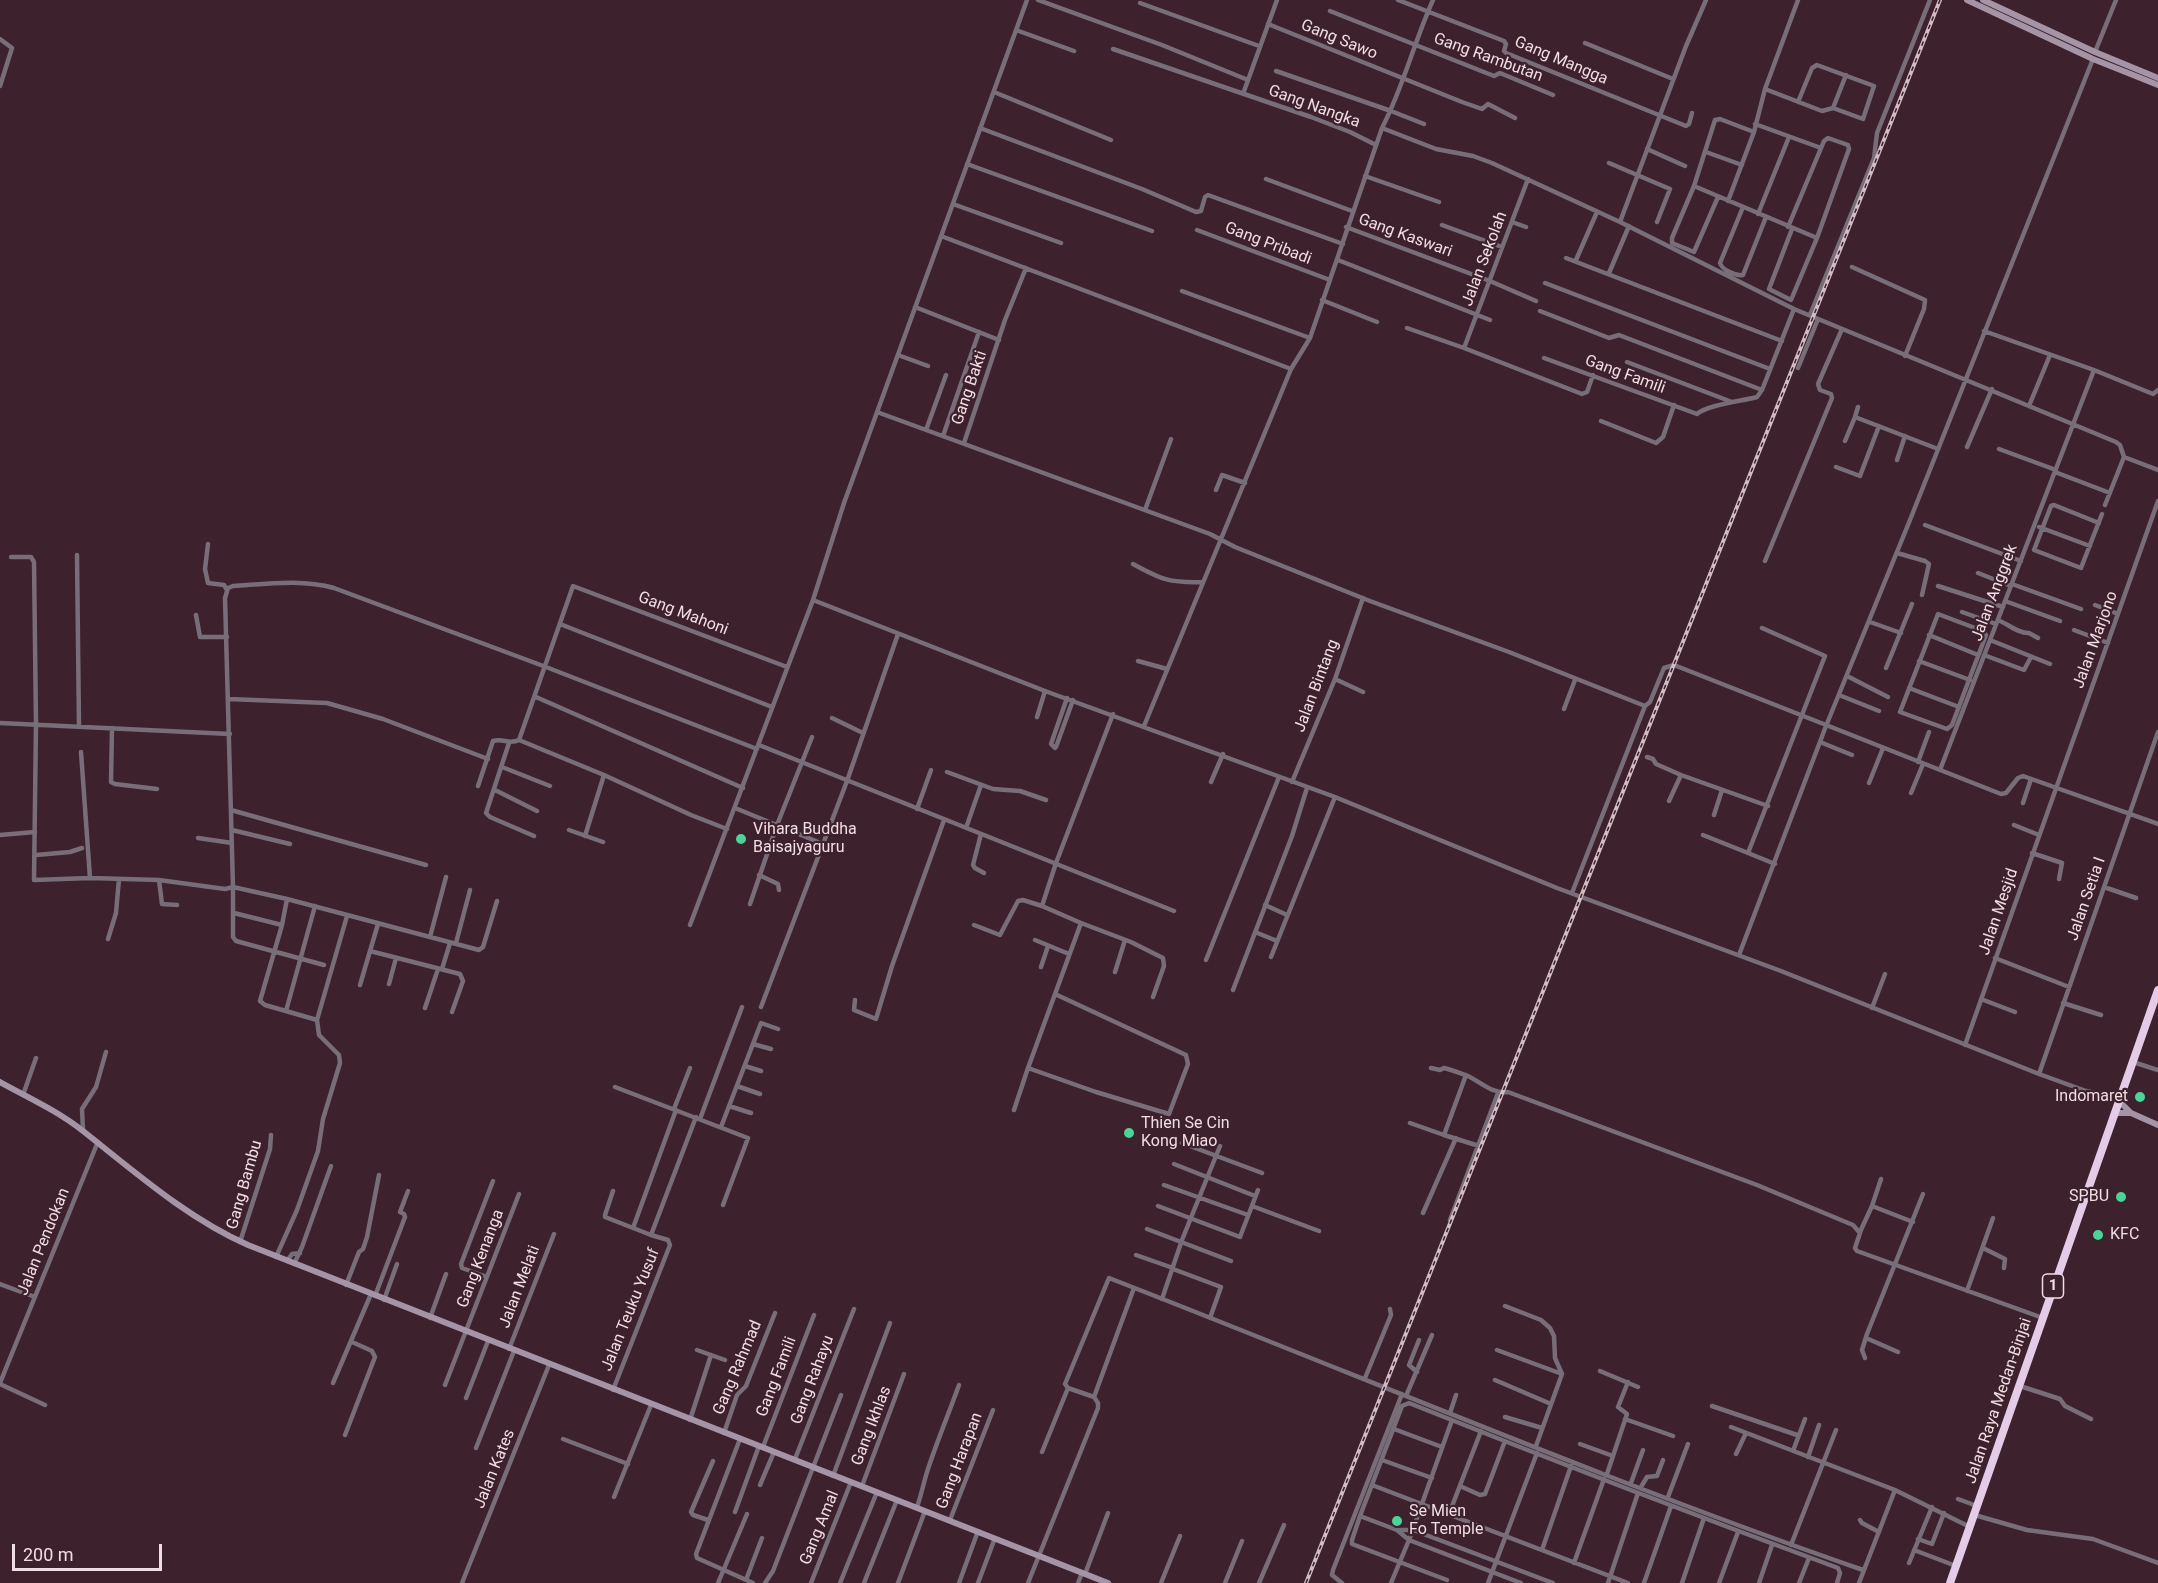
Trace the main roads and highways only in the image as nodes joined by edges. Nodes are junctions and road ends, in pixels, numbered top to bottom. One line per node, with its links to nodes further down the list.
1 (1967, 0): 3 (main road)
2 (1983, 0): 3 (main road)
3 (2046, 33): 4 (main road)
4 (2158, 83)
5 (2158, 990): 8 (highway, Jalan Raya Medan-Binjai / 1)
6 (2158, 1005): 8 (highway, Jalan Raya Medan-Binjai / 1)
7 (0, 1082): 12 (main road)
8 (2122, 1100): 9 (highway, Jalan Raya Medan-Binjai / 1); 10 (main road)
9 (2117, 1113): 10 (main road); 14 (highway, Jalan Raya Medan-Binjai / 1); 15 (highway, Jalan Raya Medan-Binjai / 1)
10 (2132, 1113): 11 (main road)
11 (2158, 1125)
12 (1098, 1581): 13 (main road)
13 (1108, 1583)
14 (1950, 1583)
15 (1955, 1583)

